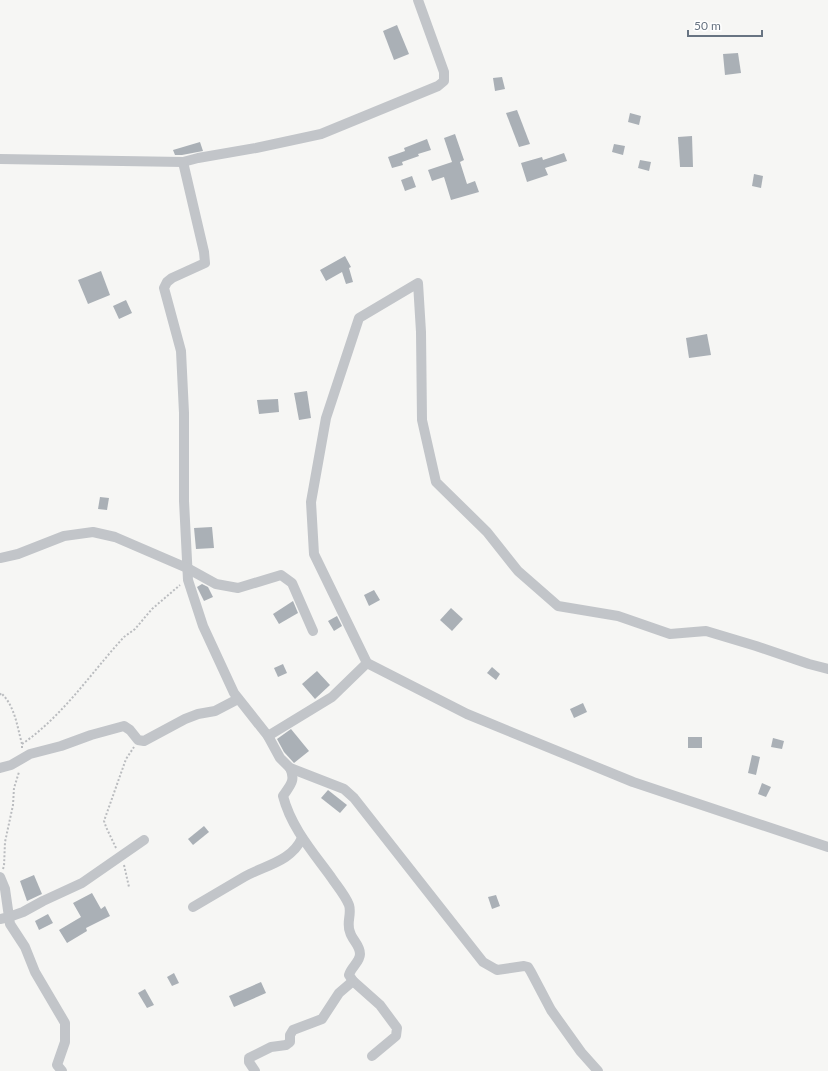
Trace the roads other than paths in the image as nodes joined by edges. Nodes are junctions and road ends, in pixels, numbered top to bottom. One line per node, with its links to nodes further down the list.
1 (418, 0): 3 (street)
2 (0, 159): 3 (street)
3 (183, 162): 5 (street)
4 (0, 558): 5 (street)
5 (187, 568): 6 (street); 9 (street)
6 (313, 632)
7 (368, 663): 8 (street); 10 (street); 15 (street)
8 (828, 669)
9 (238, 698): 10 (street); 11 (street)
10 (268, 736): 12 (street)
11 (0, 768)
12 (290, 768): 13 (street); 23 (street)
13 (302, 838): 17 (street); 19 (street)
14 (144, 840): 18 (street)
15 (828, 847)
16 (1, 874): 18 (street)
17 (193, 907)
18 (4, 918): 21 (street)
19 (353, 981): 20 (street); 22 (street)
20 (372, 1056)
21 (62, 1071)
22 (254, 1071)
23 (598, 1071)

